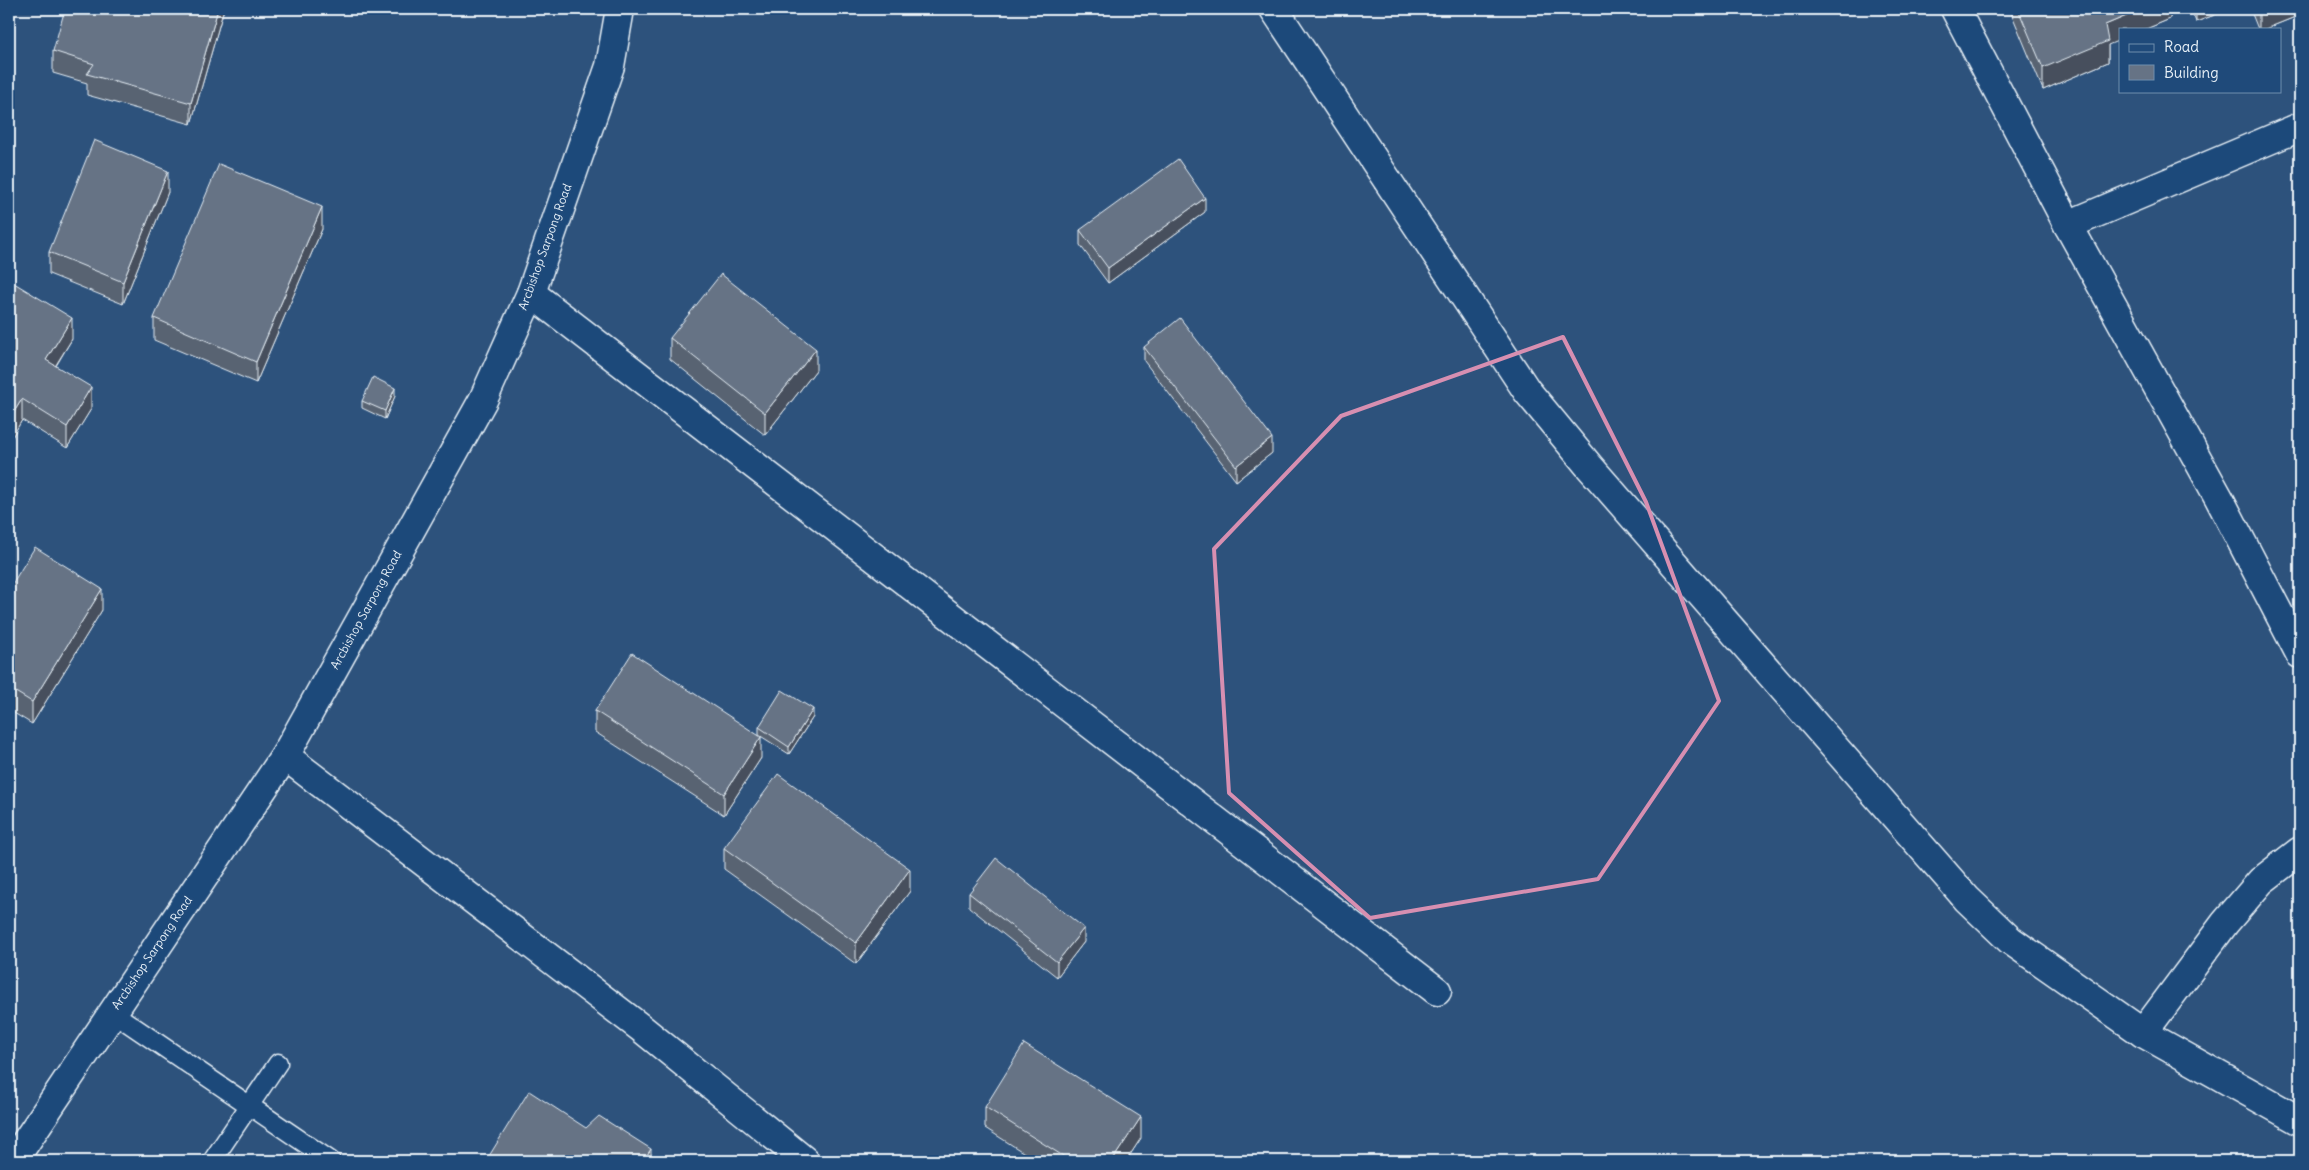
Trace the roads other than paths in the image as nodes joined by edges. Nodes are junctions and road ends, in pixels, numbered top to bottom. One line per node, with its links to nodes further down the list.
1 (620, 9): 6 (street, Arcbishop Sarpong Road)
2 (1274, 9): 12 (street)
3 (1954, 9): 5 (street)
4 (2300, 127): 5 (street)
5 (2068, 225): 7 (street)
6 (530, 293): 8 (street, Arcbishop Sarpong Road); 10 (street)
7 (2300, 654)
8 (285, 756): 11 (street, Arcbishop Sarpong Road); 19 (street)
9 (2300, 851): 12 (street)
10 (1437, 992)
11 (112, 1012): 14 (lane); 16 (street, Arcbishop Sarpong Road)
12 (2143, 1033): 15 (street)
13 (278, 1063): 14 (lane)
14 (248, 1105): 17 (lane); 18 (lane)
15 (2300, 1121)
16 (13, 1161)
17 (212, 1161)
18 (331, 1161)
19 (805, 1161)

